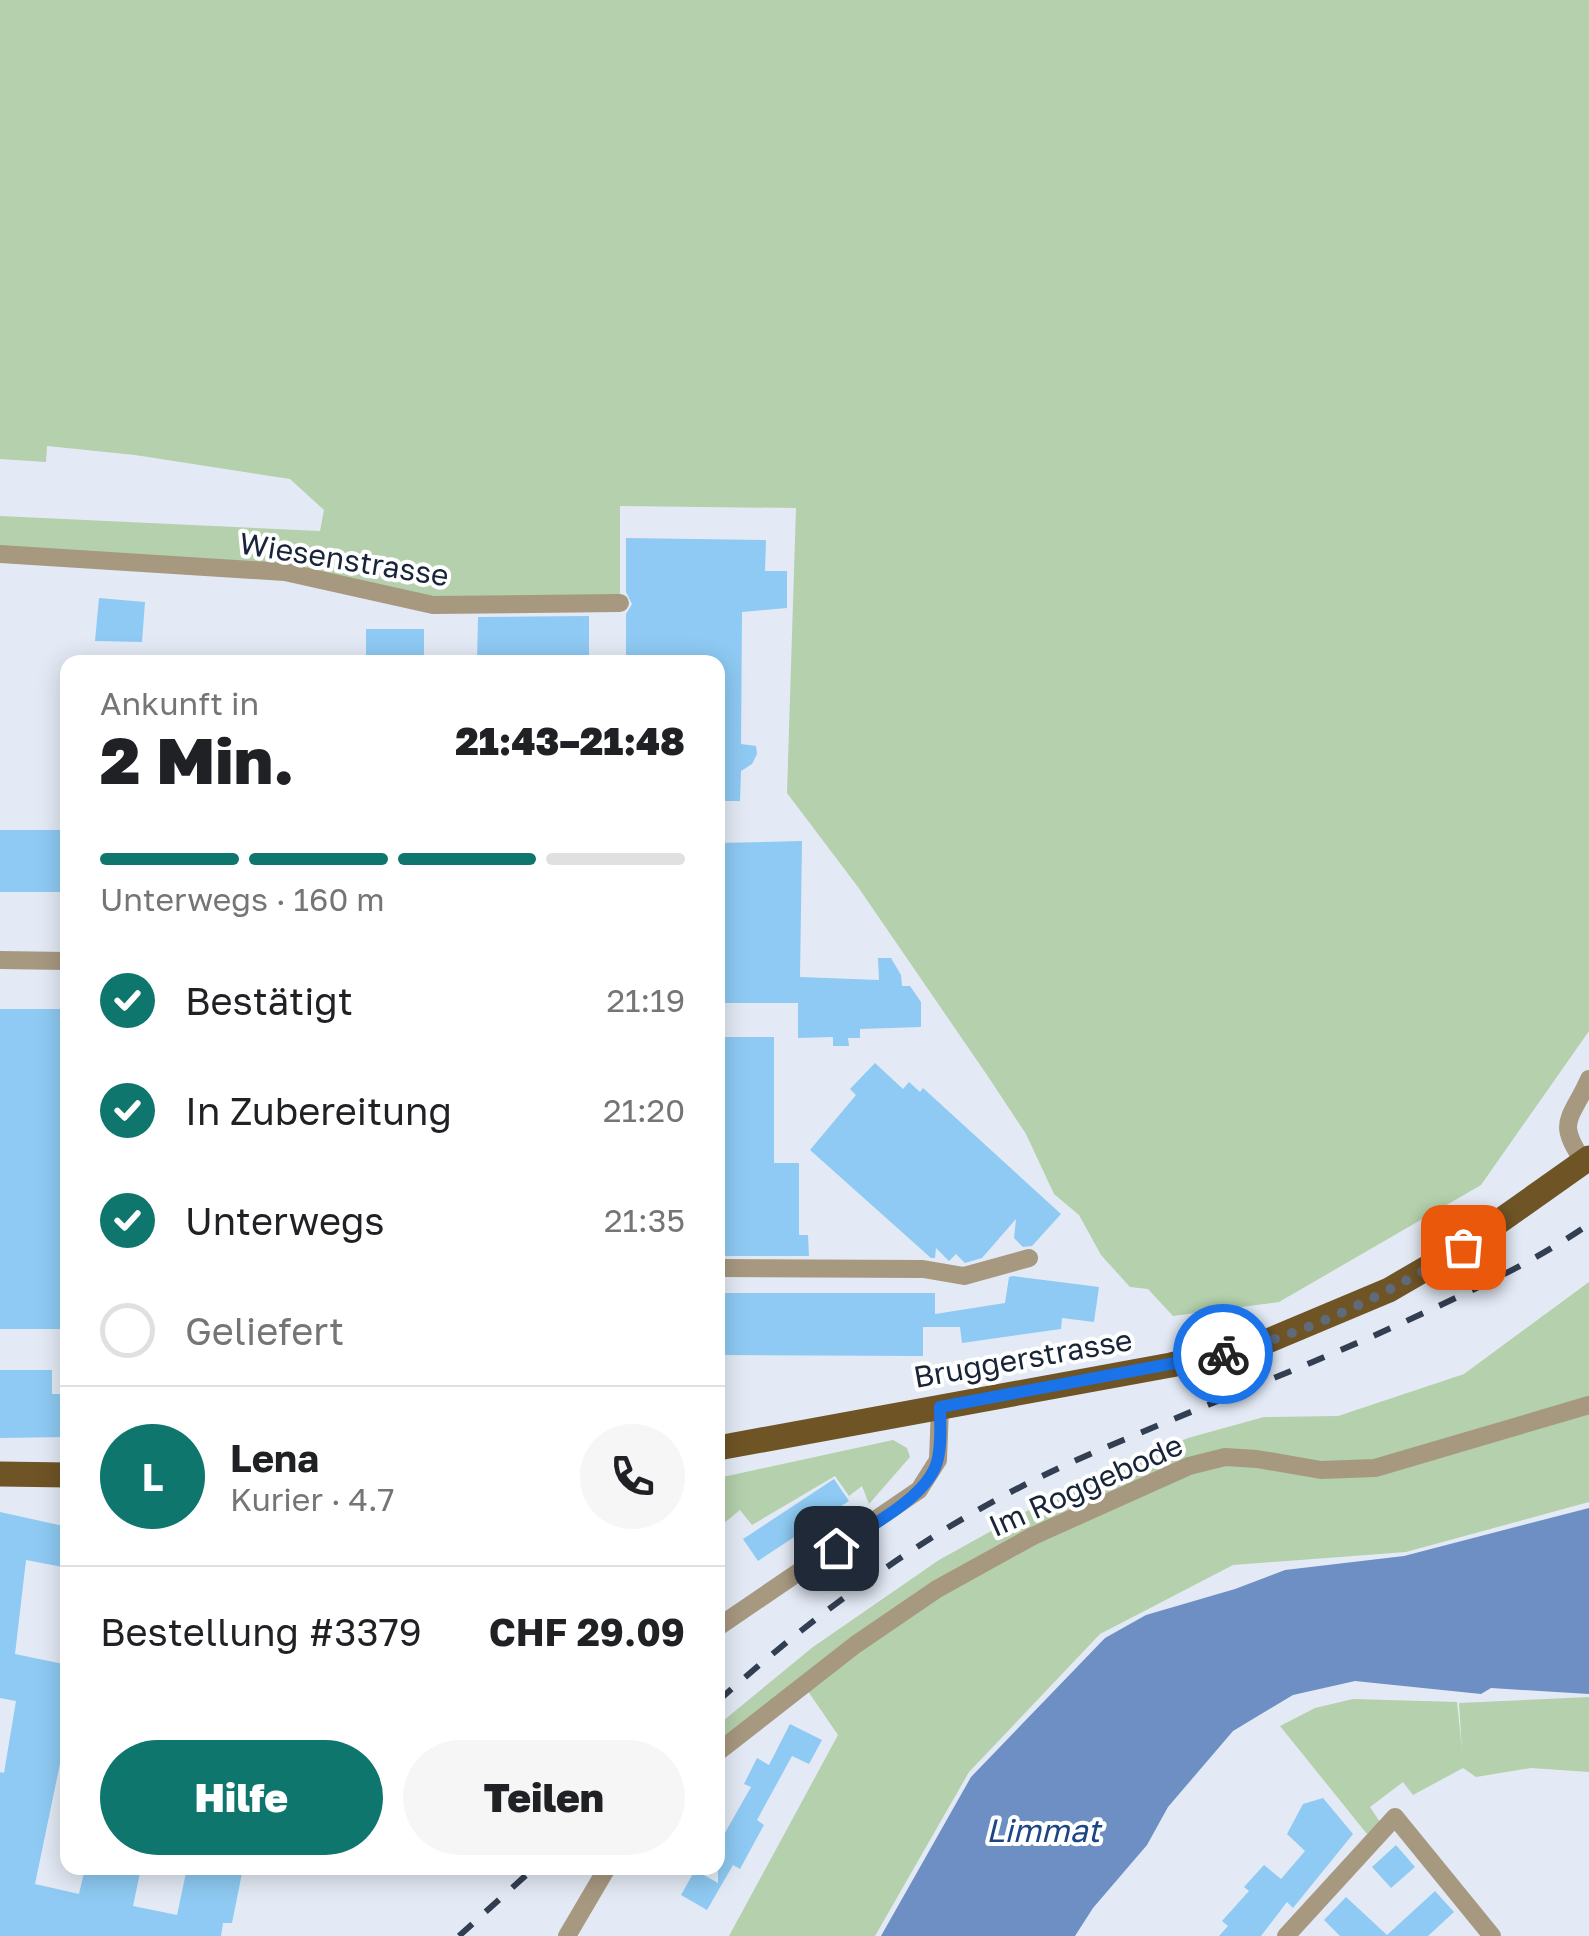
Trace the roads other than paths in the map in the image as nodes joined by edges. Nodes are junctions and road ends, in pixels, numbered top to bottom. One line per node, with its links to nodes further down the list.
1 (0, 554): 2 (street, Wiesenstrasse)
2 (620, 603)
3 (0, 960): 4 (street)
4 (60, 961)
5 (1589, 1079): 6 (street)
6 (1586, 1160): 10 (main road, Bruggerstrasse)
7 (1028, 1258): 8 (street)
8 (725, 1268)
9 (1589, 1405): 15 (street, Im Roggebode)
10 (940, 1407): 11 (main road, Bruggerstrasse); 14 (street)
11 (725, 1447)
12 (0, 1474): 13 (main road)
13 (60, 1474)
14 (725, 1622)
15 (725, 1747)
16 (604, 1875): 17 (street)
17 (567, 1936)
18 (1286, 1936): 19 (street)
19 (1492, 1936)

